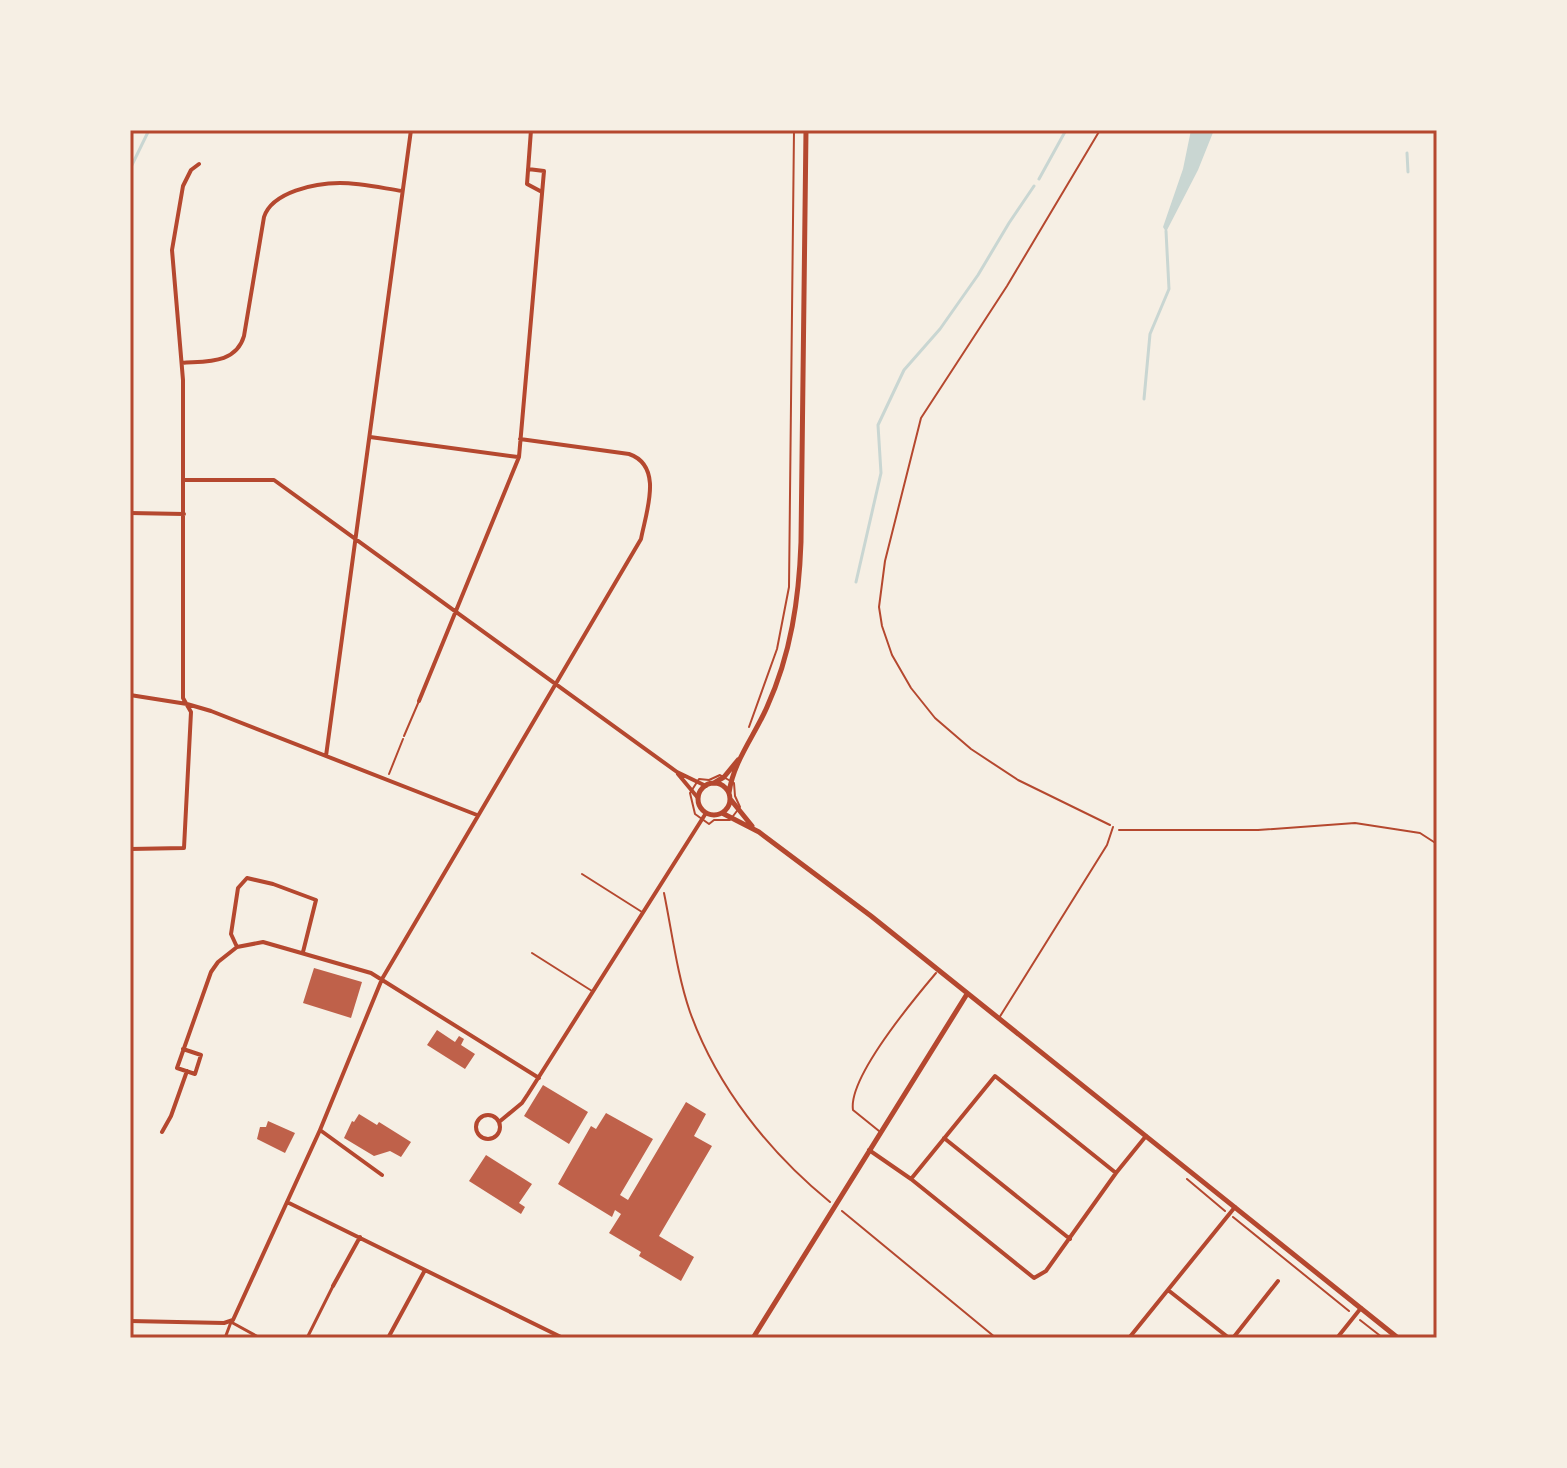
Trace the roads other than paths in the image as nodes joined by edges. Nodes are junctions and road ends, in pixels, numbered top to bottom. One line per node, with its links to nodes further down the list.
1 (411, 130): 6 (street)
2 (531, 130): 5 (street)
3 (806, 130): 22 (street)
4 (199, 164): 8 (street)
5 (528, 169): 7 (street); 7 (street)
6 (403, 191): 8 (street); 9 (street)
7 (542, 192): 10 (street)
8 (182, 363): 12 (street)
9 (370, 437): 11 (street); 15 (street)
10 (520, 439): 11 (street); 17 (street)
11 (519, 457): 16 (street)
12 (184, 480): 14 (street); 15 (street)
13 (130, 513): 14 (street)
14 (184, 514): 20 (street)
15 (355, 538): 16 (street); 23 (street)
16 (455, 612): 17 (street); 19 (street)
17 (556, 685): 24 (street); 30 (street)
18 (130, 695): 20 (street)
19 (419, 701): 21 (lane)
20 (187, 704): 23 (street); 34 (street)
21 (404, 736)
22 (744, 753): 25 (street); 27 (street)
23 (326, 756): 30 (street)
24 (677, 772): 26 (street); 28 (street)
25 (714, 783): 26 (street); 27 (street)
26 (706, 786): 28 (street)
27 (730, 796): 29 (street); 33 (street)
28 (698, 798): 31 (street)
29 (722, 813): 31 (street); 33 (street)
30 (477, 815): 41 (street)
31 (704, 816): 36 (street)
32 (1113, 827): 44 (lane)
33 (756, 830): 40 (street)
34 (130, 849)
35 (582, 874): 36 (lane)
36 (643, 912): 42 (street)
37 (237, 947): 38 (street); 38 (street); 45 (street)
38 (303, 952): 41 (street)
39 (532, 953): 42 (lane)
40 (938, 971): 43 (street); 51 (lane)
41 (382, 979): 47 (street); 49 (street)
42 (593, 992): 47 (street)
43 (967, 994): 44 (street); 51 (street)
44 (998, 1019): 52 (street)
45 (183, 1049): 46 (street); 46 (street)
46 (187, 1071): 50 (street)
47 (539, 1078): 48 (street)
48 (499, 1122): 48 (street)
49 (320, 1130): 56 (street); 58 (street)
50 (162, 1132)
51 (880, 1132): 54 (street)
52 (1146, 1136): 55 (street); 59 (street)
53 (944, 1138): 55 (street); 57 (street); 61 (street)
54 (869, 1150): 57 (street); 74 (street)
55 (1116, 1173): 61 (street)
56 (382, 1175)
57 (911, 1179): 61 (street)
58 (287, 1202): 60 (street); 68 (street)
59 (1235, 1207): 65 (street); 66 (street)
60 (360, 1237): 62 (street); 64 (street)
61 (1070, 1239)
62 (425, 1269): 72 (street); 73 (street)
63 (1278, 1281): 76 (street)
64 (333, 1286): 71 (street)
65 (1168, 1290): 75 (street); 76 (street)
66 (1361, 1308): 77 (street); 78 (street)
67 (130, 1321): 68 (street)
68 (231, 1322): 69 (street); 70 (street)
69 (225, 1338)
70 (260, 1338)
71 (307, 1338)
72 (388, 1338)
73 (563, 1338)
74 (753, 1338)
75 (1129, 1338)
76 (1231, 1338)
77 (1337, 1338)
78 (1398, 1338)

